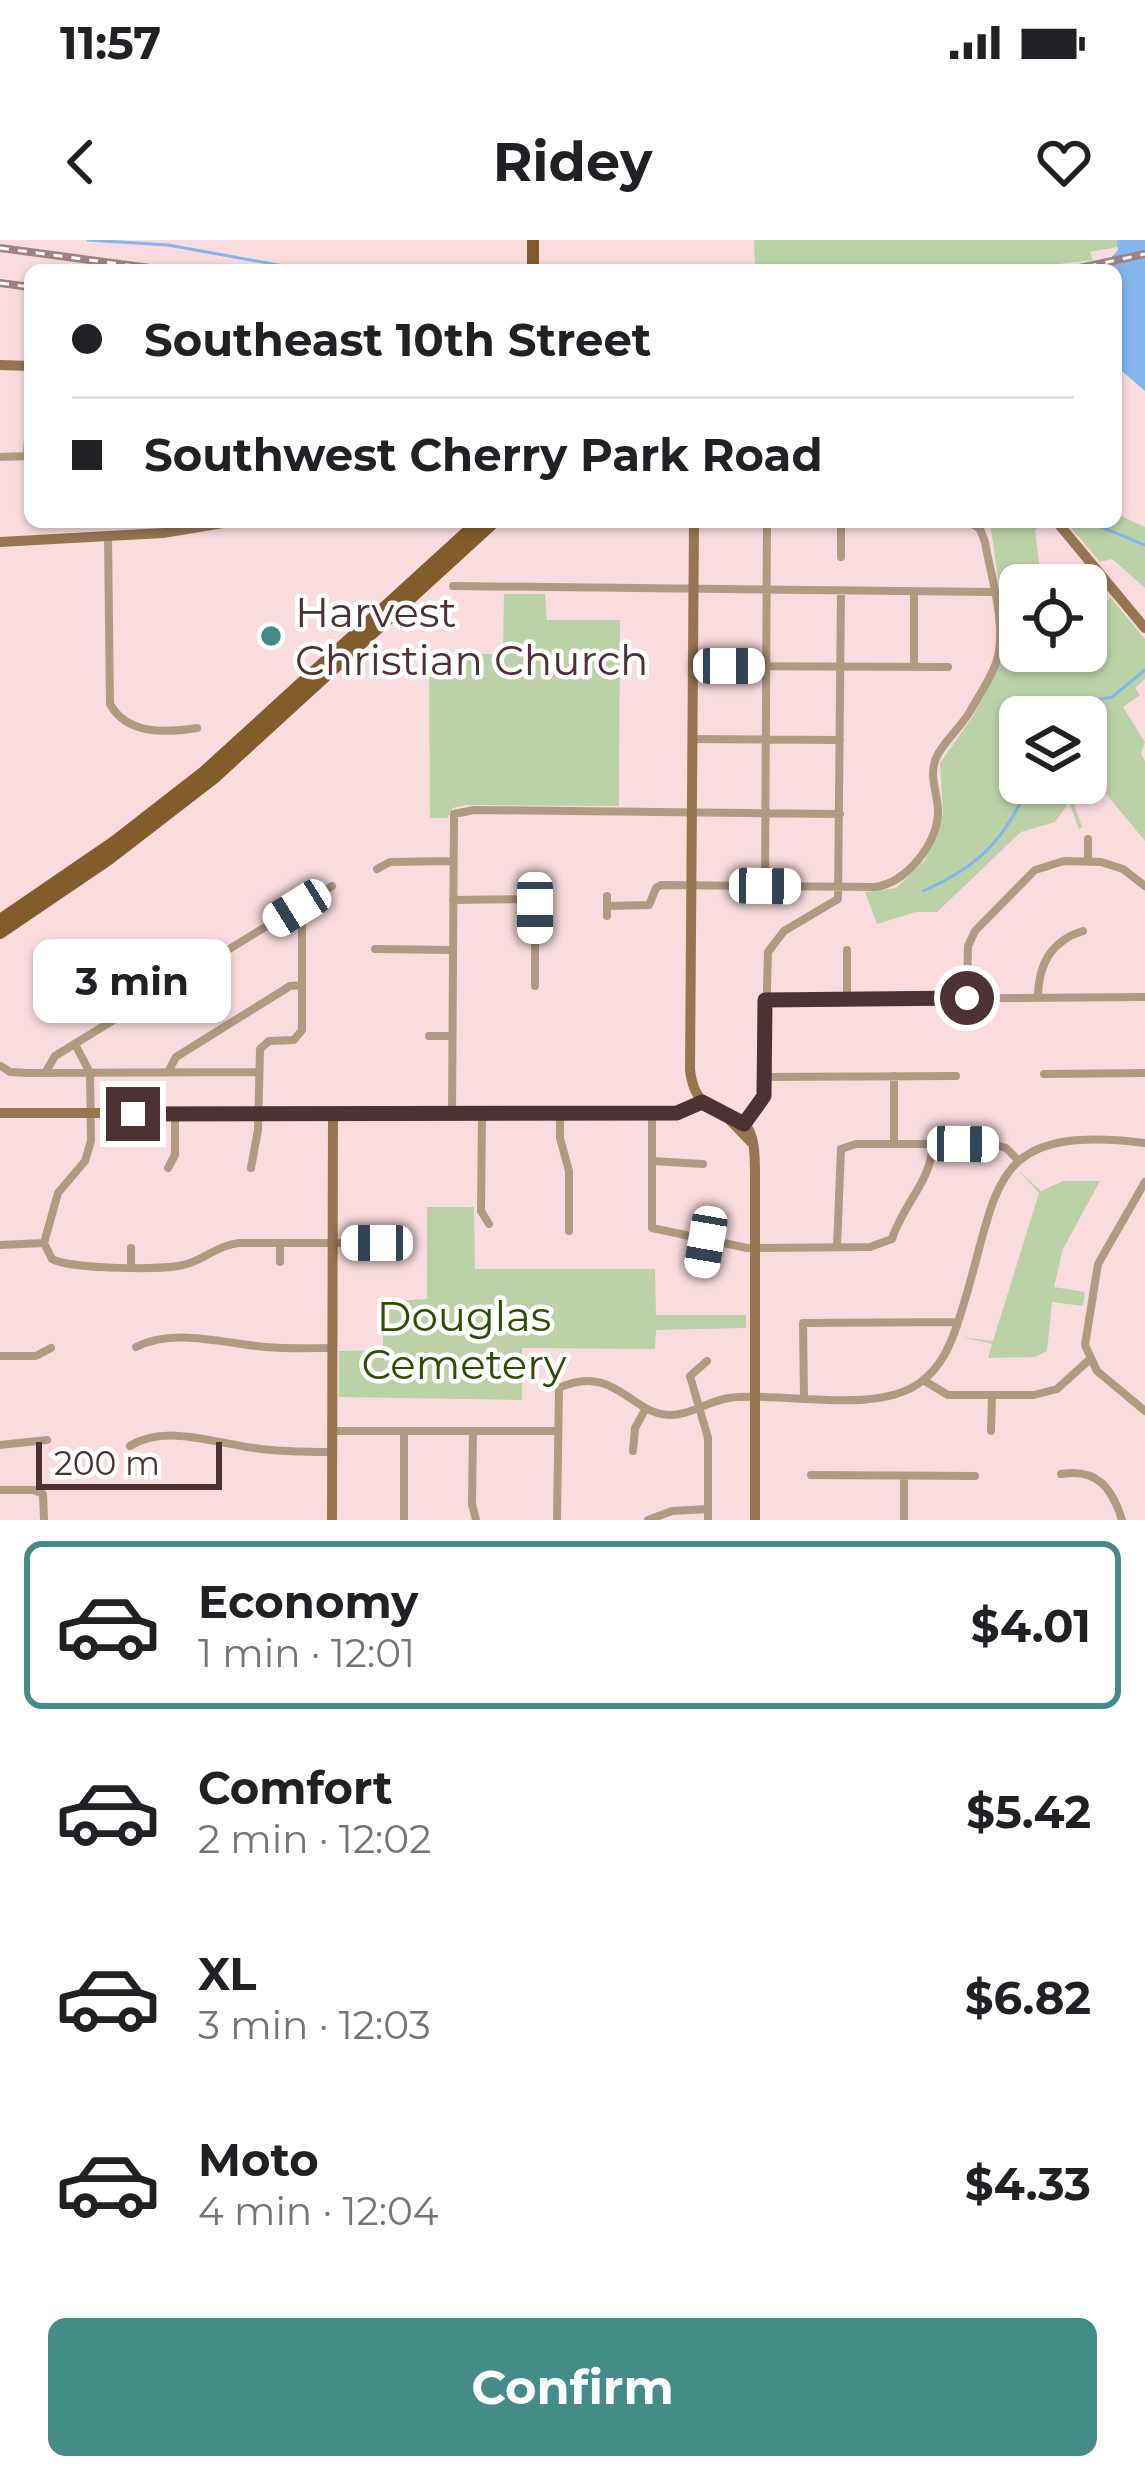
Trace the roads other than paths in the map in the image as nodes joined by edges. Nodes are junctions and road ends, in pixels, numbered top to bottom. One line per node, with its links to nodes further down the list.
1 (198, 528): 9 (street)
2 (471, 528): 43 (main road)
3 (487, 528): 45 (main road)
4 (694, 528): 13 (street)
5 (767, 528): 14 (street)
6 (841, 528): 11 (street)
7 (975, 528): 17 (street)
8 (1063, 528): 18 (street)
9 (107, 536): 10 (street); 24 (street)
10 (0, 542)
11 (841, 556)
12 (453, 586): 13 (street)
13 (693, 589): 14 (street); 19 (street)
14 (767, 591): 15 (street); 20 (street)
15 (841, 592): 16 (street); 21 (street)
16 (914, 592): 17 (street); 22 (street)
17 (993, 592): 38 (street)
18 (1145, 628)
19 (693, 666): 20 (street); 25 (street)
20 (766, 666): 21 (street); 26 (street)
21 (840, 667): 22 (street); 27 (street)
22 (914, 667): 23 (street)
23 (947, 667)
24 (197, 728)
25 (692, 739): 26 (street); 28 (street)
26 (766, 740): 27 (street); 29 (street)
27 (840, 740): 30 (street)
28 (692, 813): 29 (street); 32 (street); 35 (street)
29 (766, 813): 30 (street); 37 (street)
30 (840, 814): 38 (street)
31 (1088, 839): 33 (street)
32 (452, 861): 34 (street); 40 (street)
33 (1088, 861): 39 (street); 52 (street)
34 (377, 869)
35 (691, 885): 37 (street); 41 (street); 69 (street)
36 (332, 886): 42 (street)
37 (765, 886): 38 (street)
38 (839, 886): 55 (street)
39 (1145, 886)
40 (453, 900): 47 (street); 50 (street)
41 (607, 906)
42 (297, 908): 49 (street); 58 (street)
43 (0, 920)
44 (1083, 932): 53 (street)
45 (0, 933)
46 (375, 950): 47 (street)
47 (452, 950): 57 (street)
48 (847, 950): 54 (street)
49 (302, 985): 60 (street); 61 (street)
50 (535, 986)
51 (1145, 997): 53 (street)
52 (967, 998): 53 (street); 54 (street)
53 (1038, 998)
54 (847, 999): 55 (street)
55 (765, 1000): 68 (street)
56 (429, 1036): 57 (street)
57 (452, 1036): 74 (street)
58 (75, 1044): 62 (street); 63 (street)
59 (1, 1066): 62 (street)
60 (168, 1072): 61 (street); 63 (street)
61 (258, 1072): 72 (street)
62 (45, 1073): 63 (street)
63 (90, 1073): 71 (street)
64 (1145, 1073): 65 (street)
65 (1044, 1074)
66 (894, 1076): 67 (street); 68 (street); 83 (street)
67 (956, 1076)
68 (764, 1077): 80 (street)
69 (702, 1102): 77 (street); 79 (street)
70 (0, 1113): 71 (street)
71 (91, 1113): 78 (street); 97 (street)
72 (258, 1113): 73 (street); 78 (street); 89 (street)
73 (333, 1113): 74 (street); 96 (street)
74 (452, 1113): 75 (street)
75 (482, 1113): 76 (street); 91 (street)
76 (560, 1113): 77 (street); 92 (street)
77 (652, 1113): 86 (street)
78 (175, 1114): 88 (street)
79 (728, 1117): 80 (street); 81 (street)
80 (744, 1124): 81 (street)
81 (751, 1142): 102 (street)
82 (1145, 1143): 85 (street)
83 (893, 1144): 84 (street); 100 (street)
84 (933, 1144): 85 (street); 93 (street)
85 (1016, 1159): 107 (street)
86 (652, 1161): 87 (street); 94 (street)
87 (704, 1165)
88 (168, 1168)
89 (251, 1168)
90 (1145, 1182): 112 (street)
91 (488, 1224)
92 (569, 1232)
93 (892, 1239): 99 (street); 100 (street)
94 (706, 1242): 102 (street); 106 (street)
95 (280, 1243): 96 (street); 104 (street); 105 (street)
96 (332, 1243): 103 (street); 110 (street)
97 (44, 1244): 98 (street); 105 (street)
98 (0, 1245)
99 (901, 1245)
100 (837, 1247): 102 (street)
101 (131, 1248): 105 (street)
102 (755, 1248): 117 (street)
103 (390, 1251)
104 (280, 1262)
105 (131, 1266)
106 (700, 1273)
107 (958, 1322): 114 (street); 116 (street)
108 (136, 1347): 110 (street)
109 (51, 1348): 111 (street)
110 (332, 1348): 121 (street)
111 (0, 1356)
112 (1088, 1360): 115 (street); 120 (street)
113 (707, 1361): 119 (street)
114 (923, 1380): 115 (street); 116 (street)
115 (992, 1396): 125 (street)
116 (804, 1397): 117 (street)
117 (755, 1398): 119 (street); 144 (street)
118 (646, 1408): 119 (street); 124 (street); 129 (street)
119 (698, 1408): 136 (street)
120 (1145, 1411)
121 (332, 1431): 122 (street); 130 (street)
122 (404, 1431): 123 (street); 139 (street)
123 (472, 1431): 124 (street); 140 (street)
124 (557, 1431): 141 (street)
125 (992, 1431)
126 (47, 1441): 127 (street)
127 (0, 1445)
128 (130, 1446): 130 (street)
129 (633, 1451)
130 (332, 1452): 138 (street)
131 (1061, 1474): 146 (street)
132 (811, 1475): 133 (street)
133 (904, 1476): 134 (street); 145 (street)
134 (975, 1476)
135 (0, 1490): 137 (street)
136 (708, 1509): 142 (street); 143 (street)
137 (44, 1520)
138 (332, 1520)
139 (404, 1520)
140 (476, 1520)
141 (557, 1520)
142 (648, 1520)
143 (708, 1520)
144 (755, 1520)
145 (904, 1520)
146 (1122, 1520)

